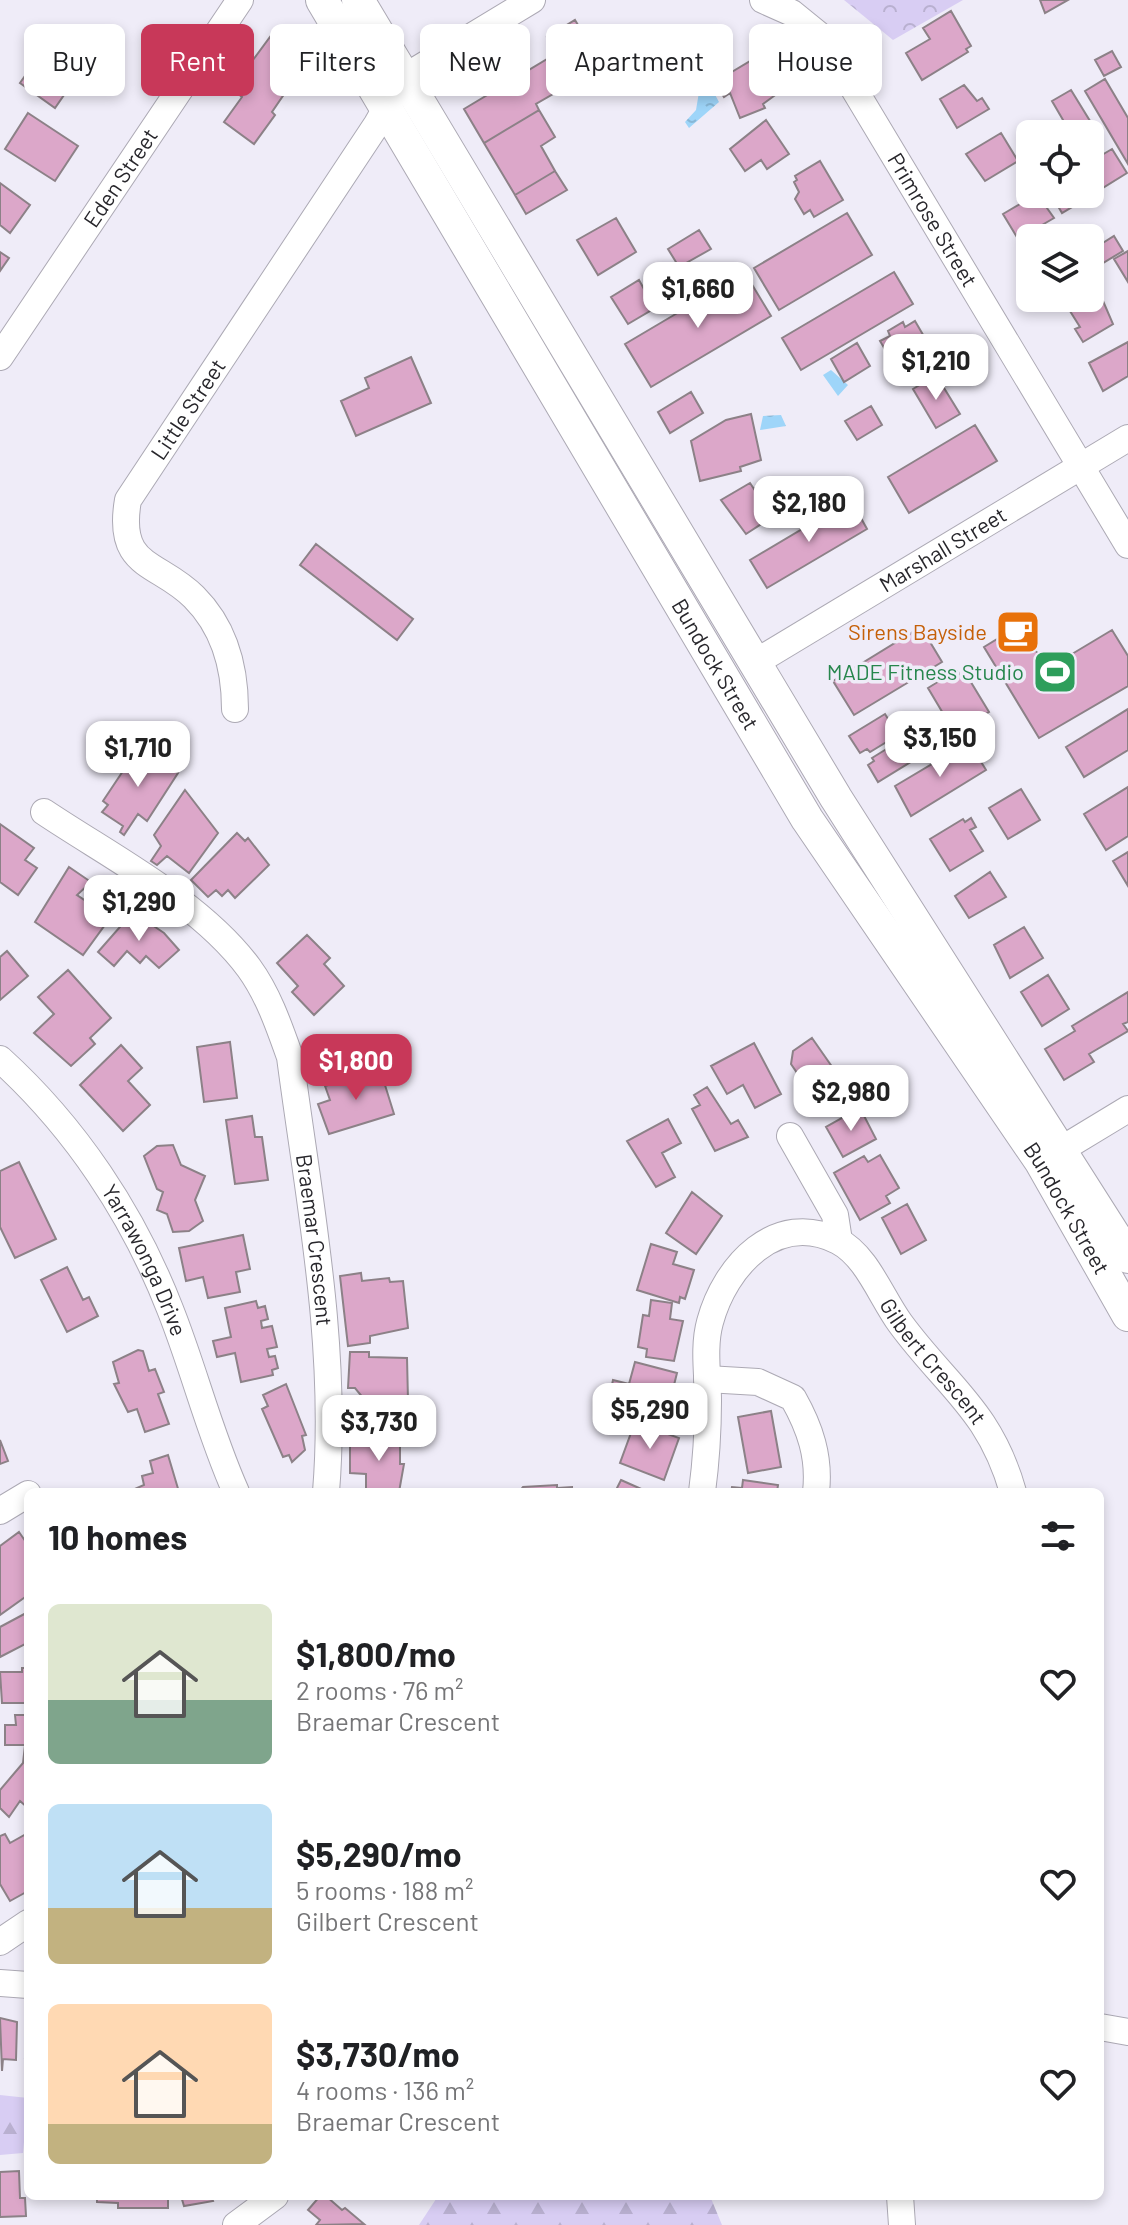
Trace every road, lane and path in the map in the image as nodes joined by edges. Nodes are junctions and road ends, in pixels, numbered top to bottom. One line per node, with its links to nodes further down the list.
1 (240, 0): 11 (street, Eden Street)
2 (322, 0): 10 (main road, Bundock Street)
3 (358, 0): 6 (main road, Bundock Street)
4 (532, 0): 7 (street)
5 (763, 0): 13 (street, Primrose Street)
6 (372, 24)
7 (404, 77)
8 (404, 80): 15 (main road, Bundock Street)
9 (392, 96): 10 (street, Little Street)
10 (386, 107): 16 (street, Little Street); 24 (main road, Bundock Street)
11 (0, 357)
12 (1128, 438): 13 (street, Marshall Street)
13 (1079, 467): 14 (street, Primrose Street); 15 (street, Marshall Street)
14 (1128, 545)
15 (756, 662): 21 (main road, Bundock Street)
16 (235, 709)
17 (44, 812): 27 (street, Braemar Crescent)
18 (0, 1059): 26 (street, Yarrawonga Drive)
19 (1128, 1109): 21 (street)
20 (790, 1136): 22 (street, Gilbert Crescent)
21 (1062, 1149): 23 (main road, Bundock Street)
22 (839, 1241): 25 (street); 30 (street, Gilbert Crescent)
23 (1128, 1257)
24 (1128, 1315)
25 (707, 1379): 28 (street); 29 (street)
26 (234, 1488)
27 (326, 1488)
28 (702, 1488)
29 (816, 1488)
30 (1012, 1488)
31 (24, 1496): 32 (street)
32 (0, 1511)
33 (24, 1926): 34 (street)
34 (0, 1942)
35 (0, 1983): 36 (street)
36 (24, 1985)
37 (1104, 2028): 38 (street)
38 (1128, 2032)
39 (270, 2200): 41 (street)
40 (900, 2200): 42 (street)
41 (236, 2225)
42 (902, 2225)

